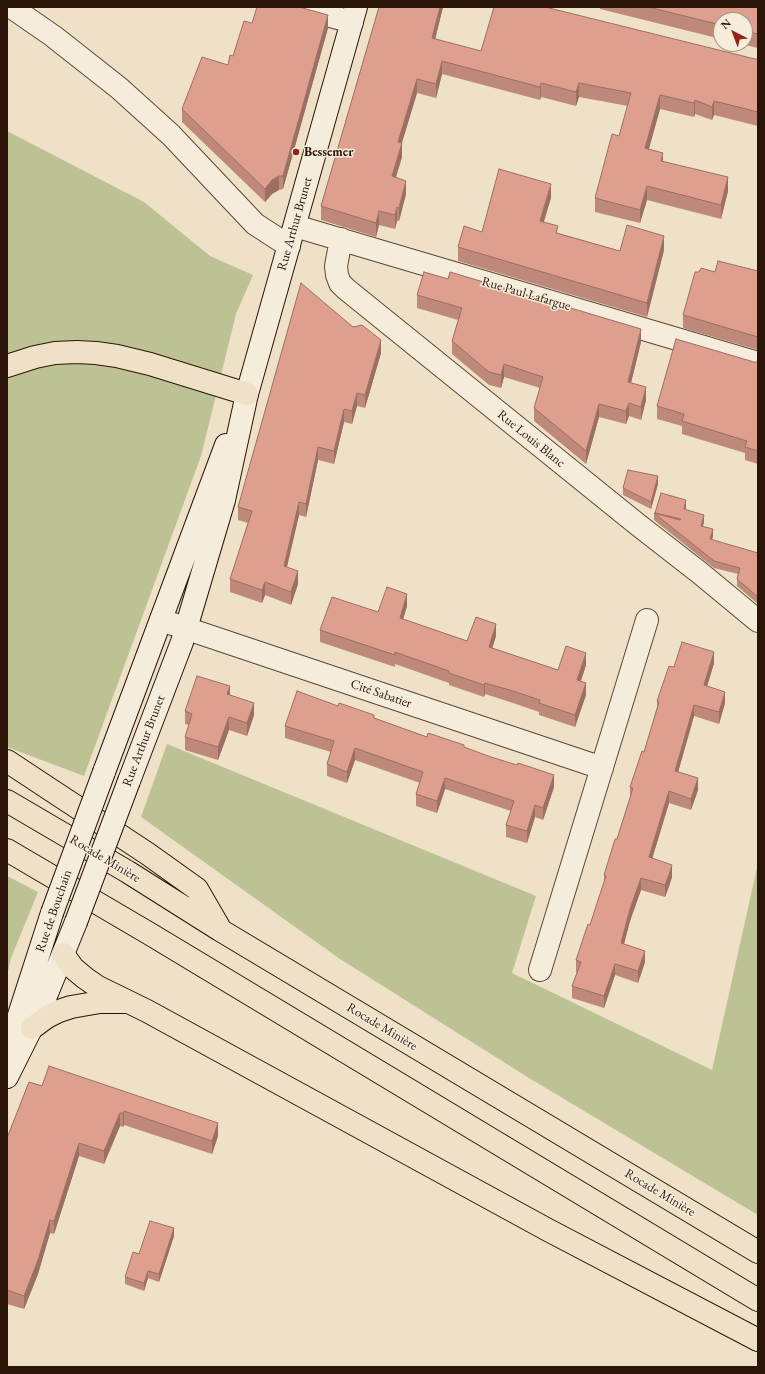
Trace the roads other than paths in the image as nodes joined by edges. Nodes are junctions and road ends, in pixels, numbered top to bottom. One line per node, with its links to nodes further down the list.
1 (11, 7): 4 (street, Rue Paul Lafargue)
2 (298, 7): 3 (street)
3 (354, 14): 4 (street, Rue Arthur Brunet)
4 (292, 236): 5 (street, Rue Paul Lafargue); 8 (street, Rue Arthur Brunet)
5 (341, 239): 6 (street, Rue Paul Lafargue); 11 (street, Rue Louis Blanc)
6 (758, 363)
7 (7, 366): 8 (highway)
8 (247, 394): 9 (street, Rue Arthur Brunet); 12 (street, Rue Arthur Brunet)
9 (161, 620): 12 (street, Cité Sabatier); 15 (street, Rue Arthur Brunet)
10 (647, 620): 14 (street)
11 (758, 621)
12 (186, 628): 14 (street, Cité Sabatier); 20 (street, Rue Arthur Brunet, bridge)
13 (7, 761): 19 (highway)
14 (602, 768): 21 (street)
15 (104, 772): 18 (street, Rue de Bouchain, bridge)
16 (7, 801): 19 (highway, Rocade Minière)
17 (7, 850): 27 (highway)
18 (51, 916): 20 (street); 24 (street, Rue de Bouchain)
19 (220, 930): 26 (highway, Rocade Minière)
20 (63, 954): 22 (highway); 23 (street, Rue Arthur Brunet)
21 (540, 970)
22 (127, 1002): 23 (highway); 28 (highway)
23 (32, 1028): 25 (street, Rue Arthur Brunet)
24 (7, 1052)
25 (7, 1077)
26 (758, 1252)
27 (758, 1300)
28 (758, 1340)

